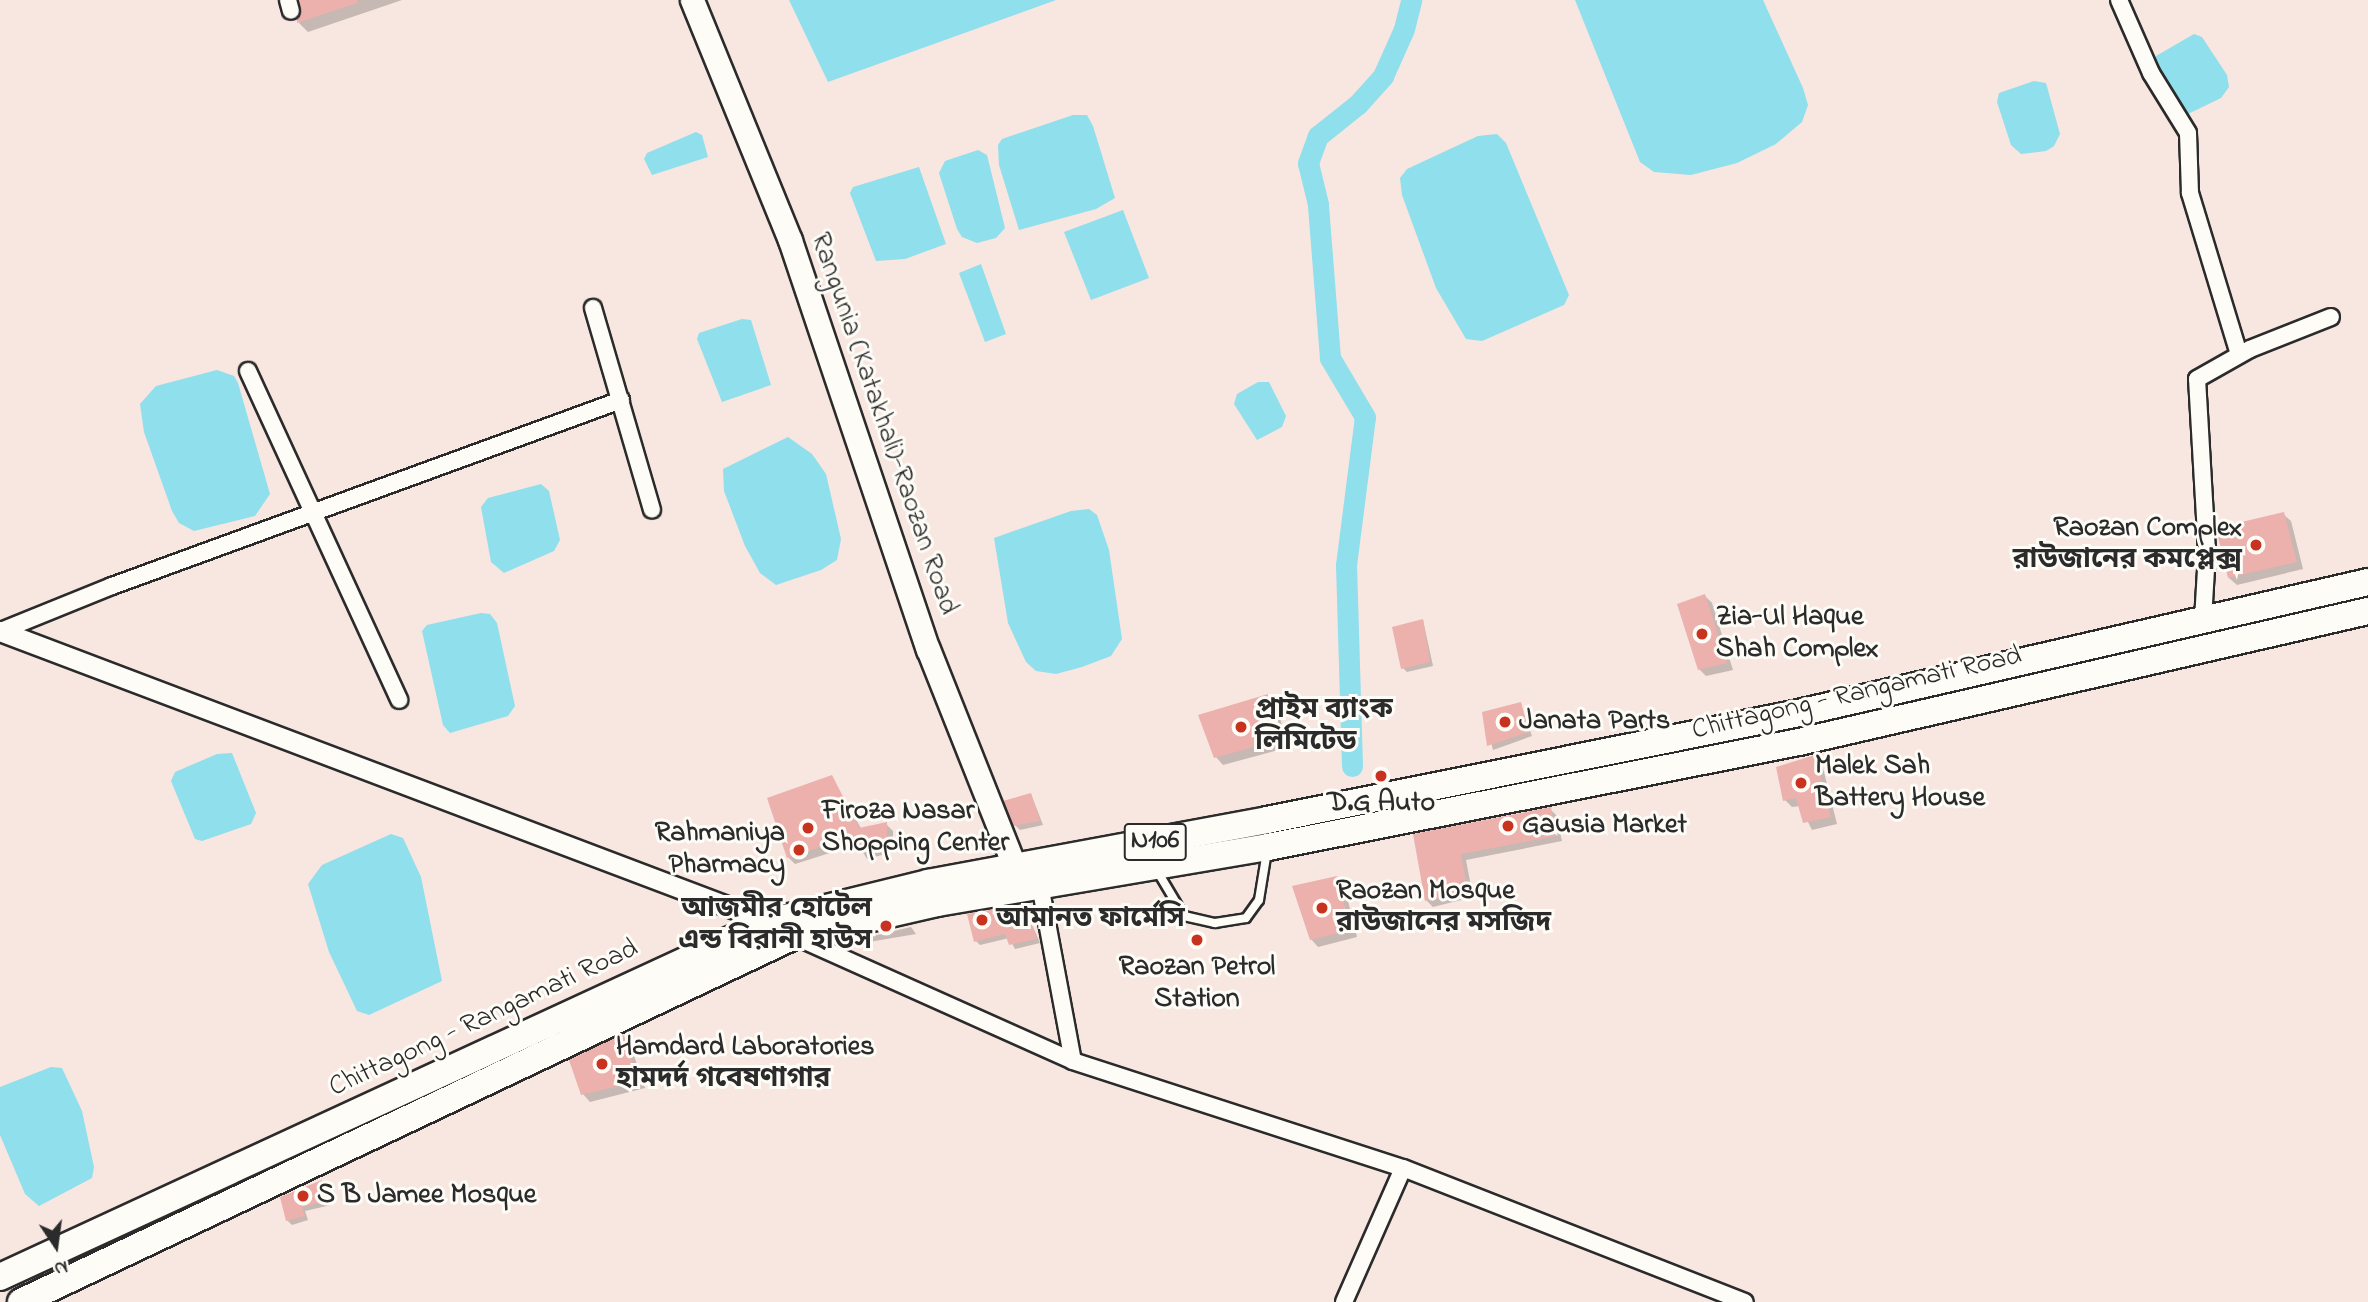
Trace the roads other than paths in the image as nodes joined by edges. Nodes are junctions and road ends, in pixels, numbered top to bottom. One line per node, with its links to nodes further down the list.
1 (692, 0): 17 (main road, Rangunia (Katakhali)-Raozan Road)
2 (2119, 0): 5 (street)
3 (593, 308): 7 (street)
4 (2331, 317): 5 (street)
5 (2239, 354): 12 (street)
6 (248, 371): 9 (street)
7 (621, 400): 8 (street); 9 (street)
8 (652, 510)
9 (312, 514): 13 (street); 14 (street)
10 (2368, 582): 12 (highway, Chittagong - Rangamati Road / N106)
11 (2368, 611): 15 (highway, Chittagong - Rangamati Road / N106)
12 (2203, 620): 17 (highway, Chittagong - Rangamati Road / N106)
13 (0, 631): 19 (street)
14 (399, 700)
15 (1268, 847): 16 (highway, Chittagong - Rangamati Road / N106); 16 (lane)
16 (1155, 867): 18 (highway, Chittagong - Rangamati Road / N106)
17 (1015, 868): 19 (highway, Chittagong - Rangamati Road / N106)
18 (1040, 885): 20 (highway, Chittagong - Rangamati Road / N106); 21 (street)
19 (769, 922): 22 (highway, Chittagong - Rangamati Road / N106)
20 (794, 936): 21 (street); 24 (highway, Chittagong - Rangamati Road / N106)
21 (1073, 1060): 23 (street)
22 (253, 1160): 24 (highway); 25 (highway, Chittagong - Rangamati Road / N106)
23 (1404, 1168): 27 (street); 28 (street)
24 (268, 1186): 26 (highway, Chittagong - Rangamati Road / N106)
25 (0, 1277)
26 (21, 1302)
27 (1344, 1302)
28 (1745, 1302)

